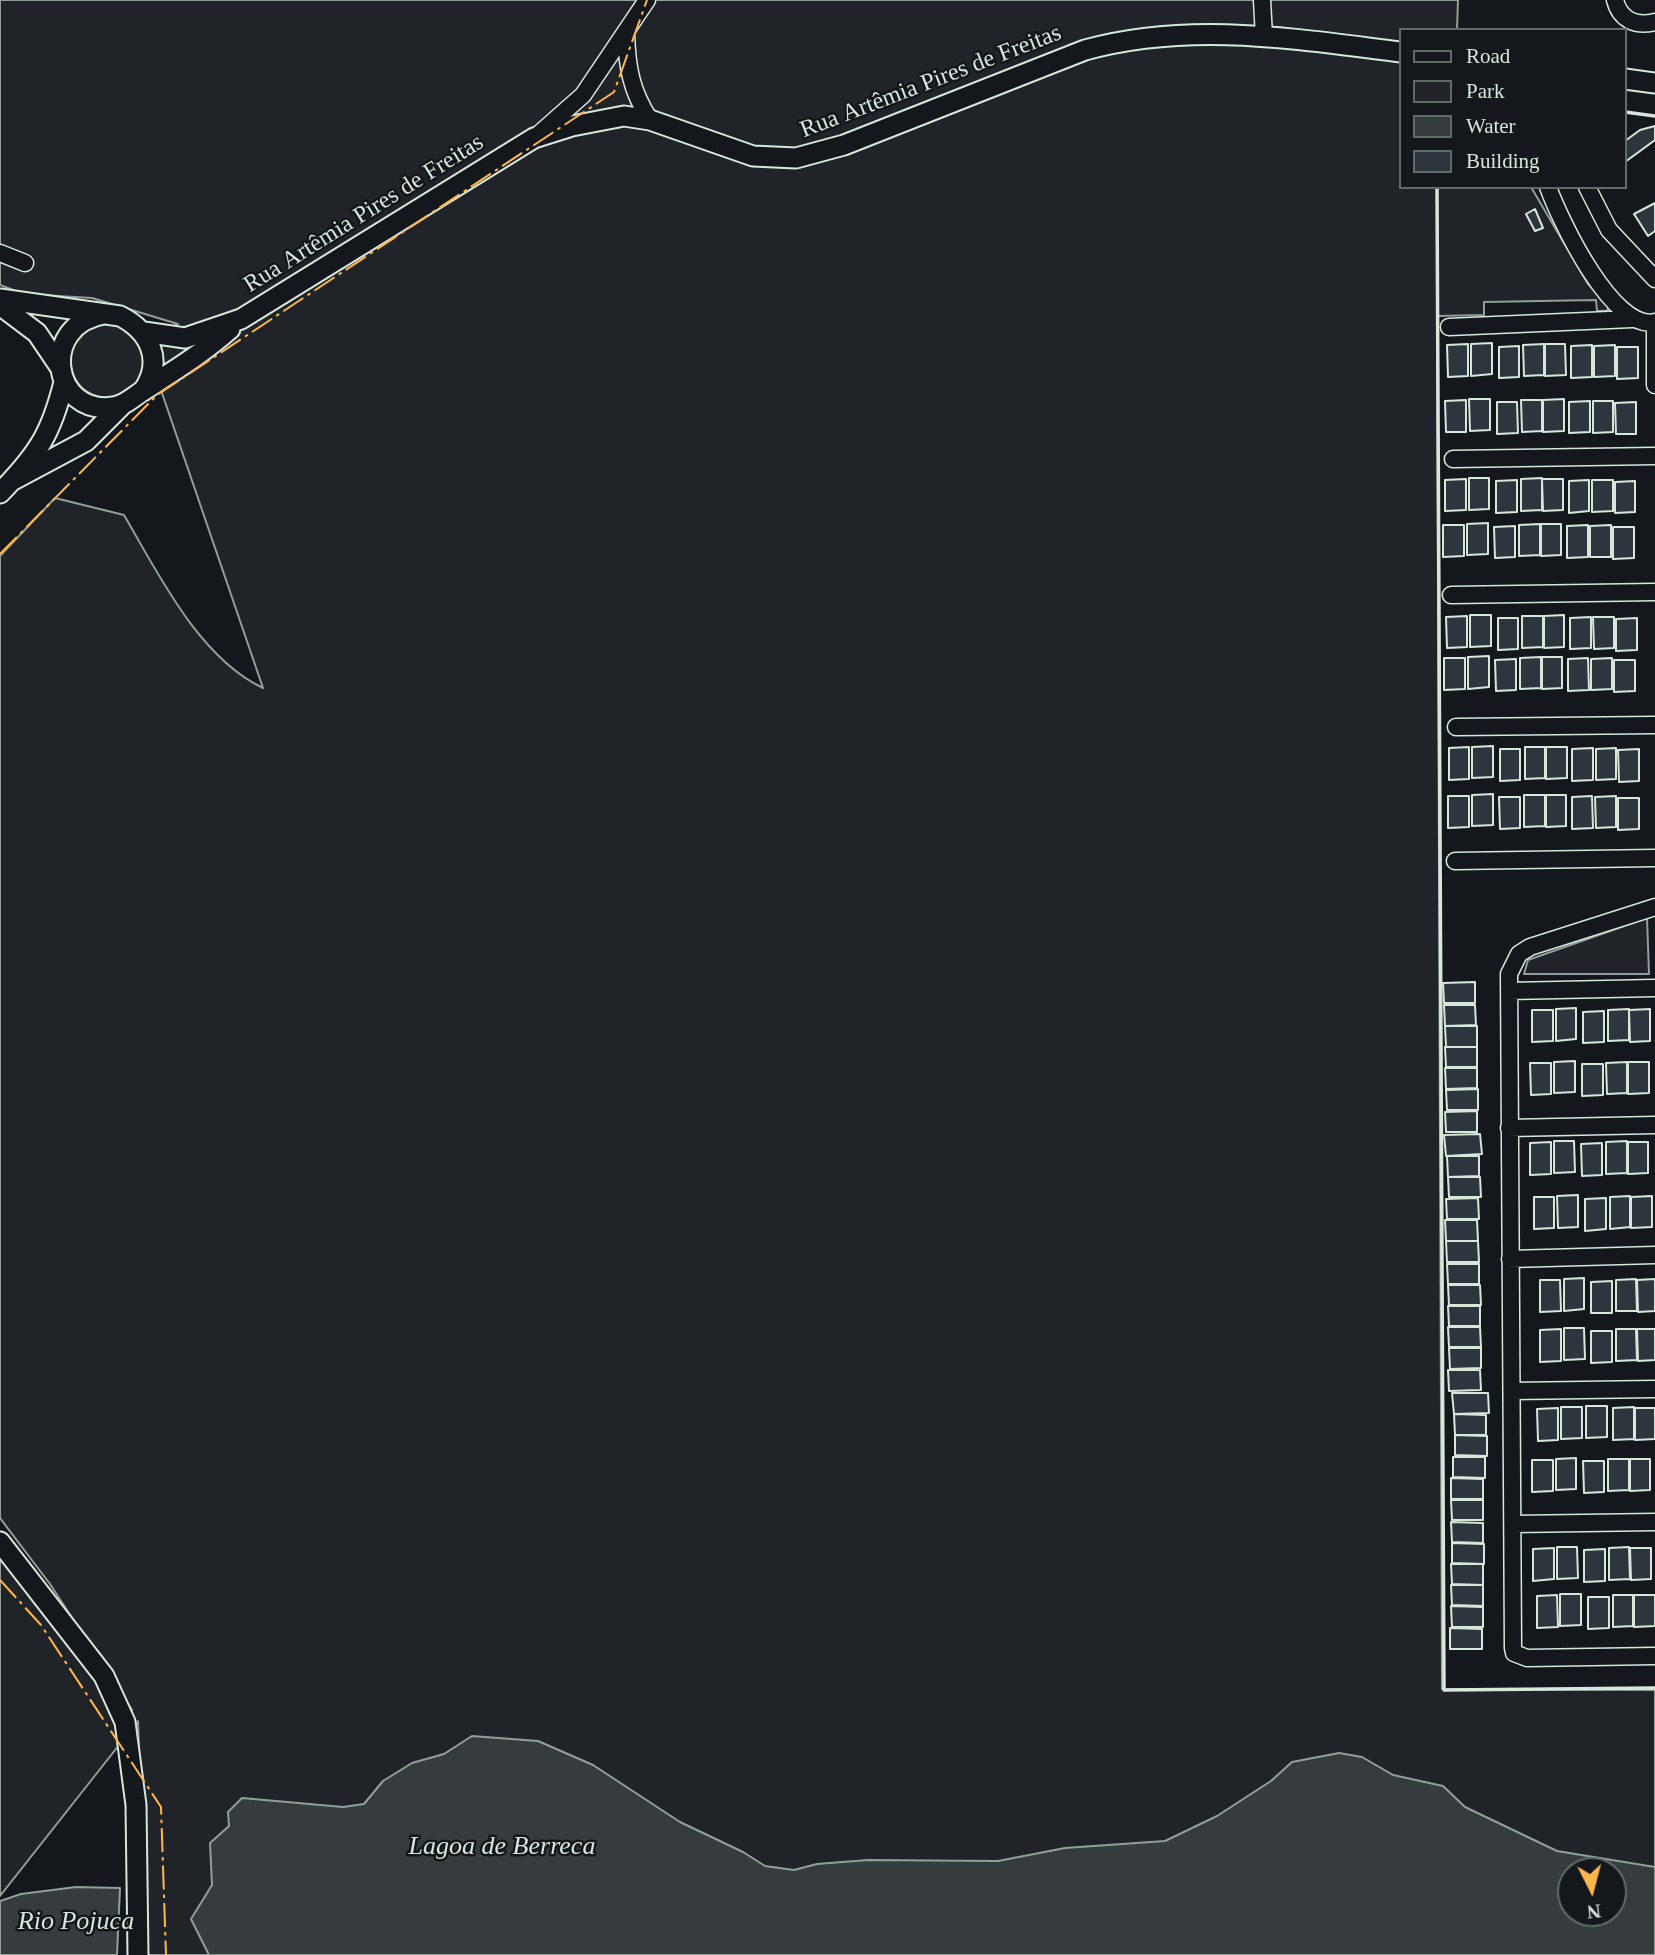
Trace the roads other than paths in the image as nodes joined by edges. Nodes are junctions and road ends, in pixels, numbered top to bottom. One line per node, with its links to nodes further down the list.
1 (648, 0): 5 (street)
2 (1262, 0): 6 (street)
3 (1619, 15): 4 (street)
4 (1655, 22)
5 (626, 33): 10 (street); 11 (street)
6 (1264, 37): 7 (street, Rua Artêmia Pires de Freitas); 10 (street, Rua Artêmia Pires de Freitas)
7 (1400, 52)
8 (1627, 79): 9 (street)
9 (1655, 83)
10 (650, 120): 11 (street, Rua Artêmia Pires de Freitas)
11 (534, 138): 20 (street, Rua Artêmia Pires de Freitas)
12 (1549, 189): 21 (street)
13 (1588, 189): 16 (street)
14 (0, 253): 15 (street)
15 (25, 263)
16 (1655, 279)
17 (0, 299): 19 (street)
18 (0, 304): 25 (street)
19 (104, 314): 24 (street); 25 (street)
20 (241, 319): 24 (street); 27 (street)
21 (1632, 319): 22 (street); 23 (street)
22 (1655, 322): 26 (street)
23 (1449, 327)
24 (144, 332): 27 (street)
25 (62, 374): 28 (street); 31 (street)
26 (1655, 385)
27 (143, 391): 28 (street)
28 (122, 405): 31 (street)
29 (1655, 456): 30 (street)
30 (1453, 459)
31 (6, 486)
32 (1655, 592): 33 (street)
33 (1451, 595)
34 (1655, 725): 35 (street)
35 (1456, 727)
36 (1655, 858): 37 (street)
37 (1455, 861)
38 (1655, 907): 40 (street)
39 (1655, 988): 40 (street)
40 (1509, 991): 42 (street)
41 (1655, 1125): 42 (street)
42 (1509, 1128): 44 (street)
43 (1655, 1255): 44 (street)
44 (1510, 1259): 46 (street)
45 (1655, 1389): 46 (street)
46 (1512, 1391): 48 (street)
47 (1655, 1522): 48 (street)
48 (1513, 1524): 50 (street)
49 (0, 1542): 51 (street)
50 (1655, 1656)
51 (138, 1955)

